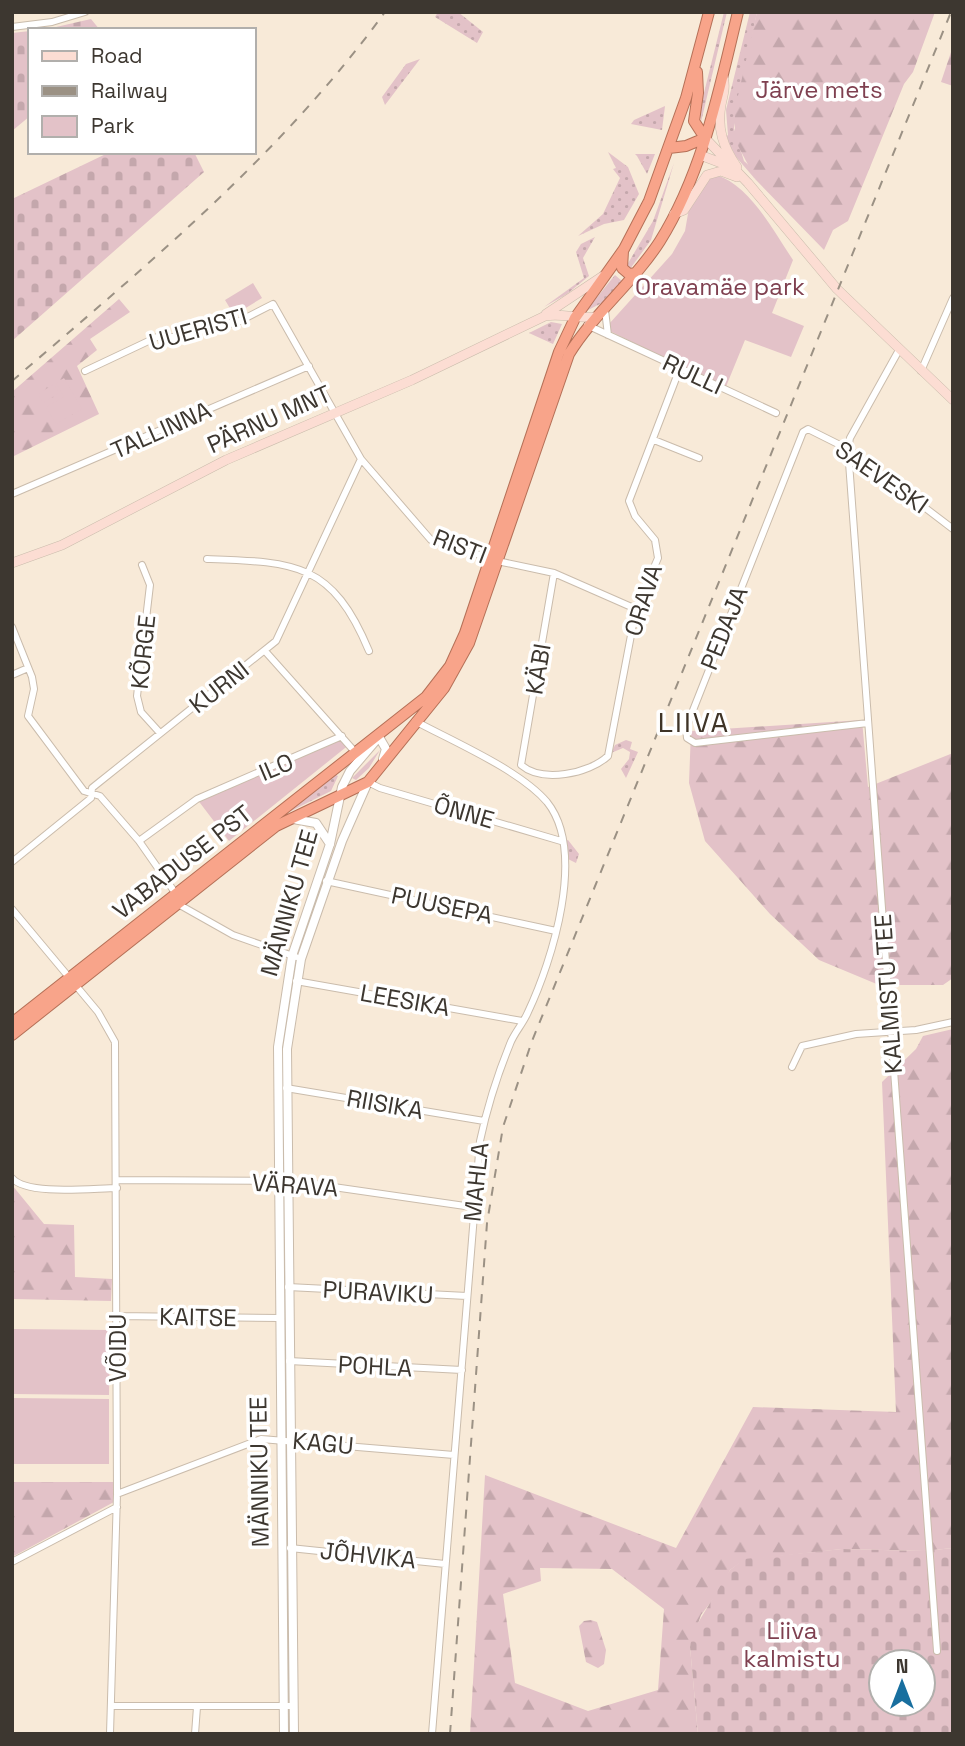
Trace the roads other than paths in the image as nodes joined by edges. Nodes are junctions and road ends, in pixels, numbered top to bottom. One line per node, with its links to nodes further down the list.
1 (85, 12): 4 (street)
2 (709, 12): 5 (highway, PÄRNU MNT)
3 (738, 12): 6 (highway)
4 (12, 27)
5 (697, 62): 7 (highway); 8 (highway, PÄRNU MNT)
6 (722, 75): 7 (highway); 11 (main road)
7 (705, 138): 8 (highway); 9 (highway); 10 (main road)
8 (669, 148): 9 (highway); 13 (highway, PÄRNU MNT)
9 (700, 155): 10 (main road); 12 (highway)
10 (730, 167): 11 (main road)
11 (748, 183): 12 (main road); 21 (main road)
12 (674, 214): 14 (highway)
13 (624, 249): 14 (highway); 15 (highway, PÄRNU MNT)
14 (637, 274): 17 (highway)
15 (603, 276): 18 (main road, PÄRNU MNT); 19 (highway, PÄRNU MNT)
16 (953, 298): 25 (street)
17 (605, 308): 19 (highway); 20 (street)
18 (545, 316): 19 (main road, PÄRNU MNT); 28 (main road, PÄRNU MNT)
19 (585, 320): 20 (street, RULLI); 37 (highway, MÄNNIKU TEE); 37 (highway, MÄNNIKU TEE)
20 (608, 335): 23 (street, RULLI)
21 (899, 350): 25 (main road); 31 (street)
22 (309, 366): 24 (street, UUERISTI); 28 (street, UUERISTI); 34 (street, TALLINNA)
23 (681, 368): 27 (street, RULLI); 30 (street, ORAVA)
24 (85, 371)
25 (921, 371): 26 (main road)
26 (953, 400)
27 (776, 413)
28 (335, 414): 33 (street, RISTI); 38 (main road, PÄRNU MNT)
29 (808, 429): 31 (street, SAEVESKI); 49 (street, PEDAJA)
30 (654, 440): 32 (street); 42 (street, ORAVA)
31 (848, 449): 35 (street, SAEVESKI); 49 (street, KALMISTU TEE)
32 (699, 458)
33 (361, 460): 37 (street, RISTI); 40 (street, KURNI)
34 (12, 494)
35 (953, 529)
36 (207, 559): 40 (street)
37 (494, 560): 41 (street, RISTI); 48 (highway, MÄNNIKU TEE); 52 (highway, MÄNNIKU TEE)
38 (12, 562)
39 (142, 565): 50 (street, KÕRGE)
40 (309, 572): 44 (street, KURNI); 45 (street)
41 (554, 573): 42 (street, RISTI); 55 (street, KÄBI)
42 (636, 609): 55 (street, ORAVA)
43 (12, 627): 46 (street)
44 (265, 650): 50 (street, KURNI); 51 (street)
45 (369, 651)
46 (28, 668): 47 (street); 57 (street)
47 (12, 675)
48 (415, 721): 54 (highway, MÄNNIKU TEE); 61 (street, MAHLA)
49 (868, 723): 75 (street, KALMISTU TEE)
50 (160, 733): 57 (street, KURNI)
51 (342, 736): 53 (street); 60 (street, ILO)
52 (379, 737): 53 (highway, VABADUSE PST); 54 (street); 58 (street, MÄNNIKU TEE)
53 (356, 752): 66 (highway, VABADUSE PST)
54 (383, 759): 56 (highway, MÄNNIKU TEE)
55 (522, 765)
56 (368, 782): 58 (highway, VABADUSE PST); 61 (street, ÕNNE); 65 (street, MÄNNIKU TEE)
57 (92, 793): 60 (street); 63 (street, KURNI)
58 (340, 795): 59 (highway, VABADUSE PST); 62 (street, MÄNNIKU TEE)
59 (287, 819): 62 (street); 66 (highway, VABADUSE PST)
60 (139, 841): 66 (street)
61 (561, 841): 68 (street, MAHLA)
62 (330, 844): 64 (street, MÄNNIKU TEE)
63 (12, 862)
64 (320, 873): 65 (street); 69 (street, MÄNNIKU TEE)
65 (327, 882): 68 (street, PUUSEPA); 69 (street, MÄNNIKU TEE)
66 (178, 900): 69 (street); 71 (highway, VABADUSE PST)
67 (12, 909): 71 (street, VÕIDU)
68 (556, 931): 72 (street, MAHLA)
69 (297, 957): 70 (street, MÄNNIKU TEE)
70 (292, 981): 72 (street, LEESIKA); 78 (street, MÄNNIKU TEE); 81 (street, MÄNNIKU TEE)
71 (72, 982): 74 (highway, VABADUSE PST); 76 (highway, VABADUSE PST); 82 (street, VÕIDU)
72 (522, 1021): 79 (street, MAHLA)
73 (953, 1021): 75 (street)
74 (12, 1023)
75 (890, 1032): 77 (street); 97 (street, KALMISTU TEE)
76 (12, 1035)
77 (792, 1067)
78 (286, 1088): 79 (street, RIISIKA); 81 (street, MÄNNIKU TEE)
79 (484, 1122): 83 (street, MAHLA)
80 (12, 1178): 82 (street, VÄRAVA)
81 (283, 1181): 82 (street, VÄRAVA); 83 (street, VÄRAVA); 84 (street, MÄNNIKU TEE); 87 (street, MÄNNIKU TEE)
82 (117, 1184): 86 (street, VÕIDU)
83 (472, 1207): 85 (street, MAHLA)
84 (288, 1287): 85 (street, PURAVIKU); 88 (street, MÄNNIKU TEE)
85 (467, 1296): 89 (street, MAHLA)
86 (117, 1315): 87 (street, KAITSE); 92 (street, VÕIDU)
87 (279, 1318): 90 (street, MÄNNIKU TEE)
88 (289, 1361): 89 (street, POHLA); 90 (street, MÄNNIKU TEE)
89 (462, 1370): 91 (street, MAHLA)
90 (285, 1439): 91 (street, KAGU); 92 (street, KAGU); 94 (street, MÄNNIKU TEE)
91 (454, 1455): 96 (street, MAHLA)
92 (117, 1494): 93 (street, VÕIDU)
93 (117, 1507): 95 (street); 98 (street, VÕIDU)
94 (286, 1548): 96 (street, JÕHVIKA); 99 (street, MÄNNIKU TEE)
95 (12, 1562)
96 (445, 1564): 105 (street, MAHLA)
97 (937, 1648)
98 (111, 1706): 100 (street); 101 (street, VÕIDU)
99 (288, 1706): 100 (street); 103 (street, MÄNNIKU TEE); 104 (street, MÄNNIKU TEE)
100 (197, 1707): 102 (street)
101 (110, 1734)
102 (195, 1734)
103 (284, 1734)
104 (294, 1734)
105 (432, 1734)

